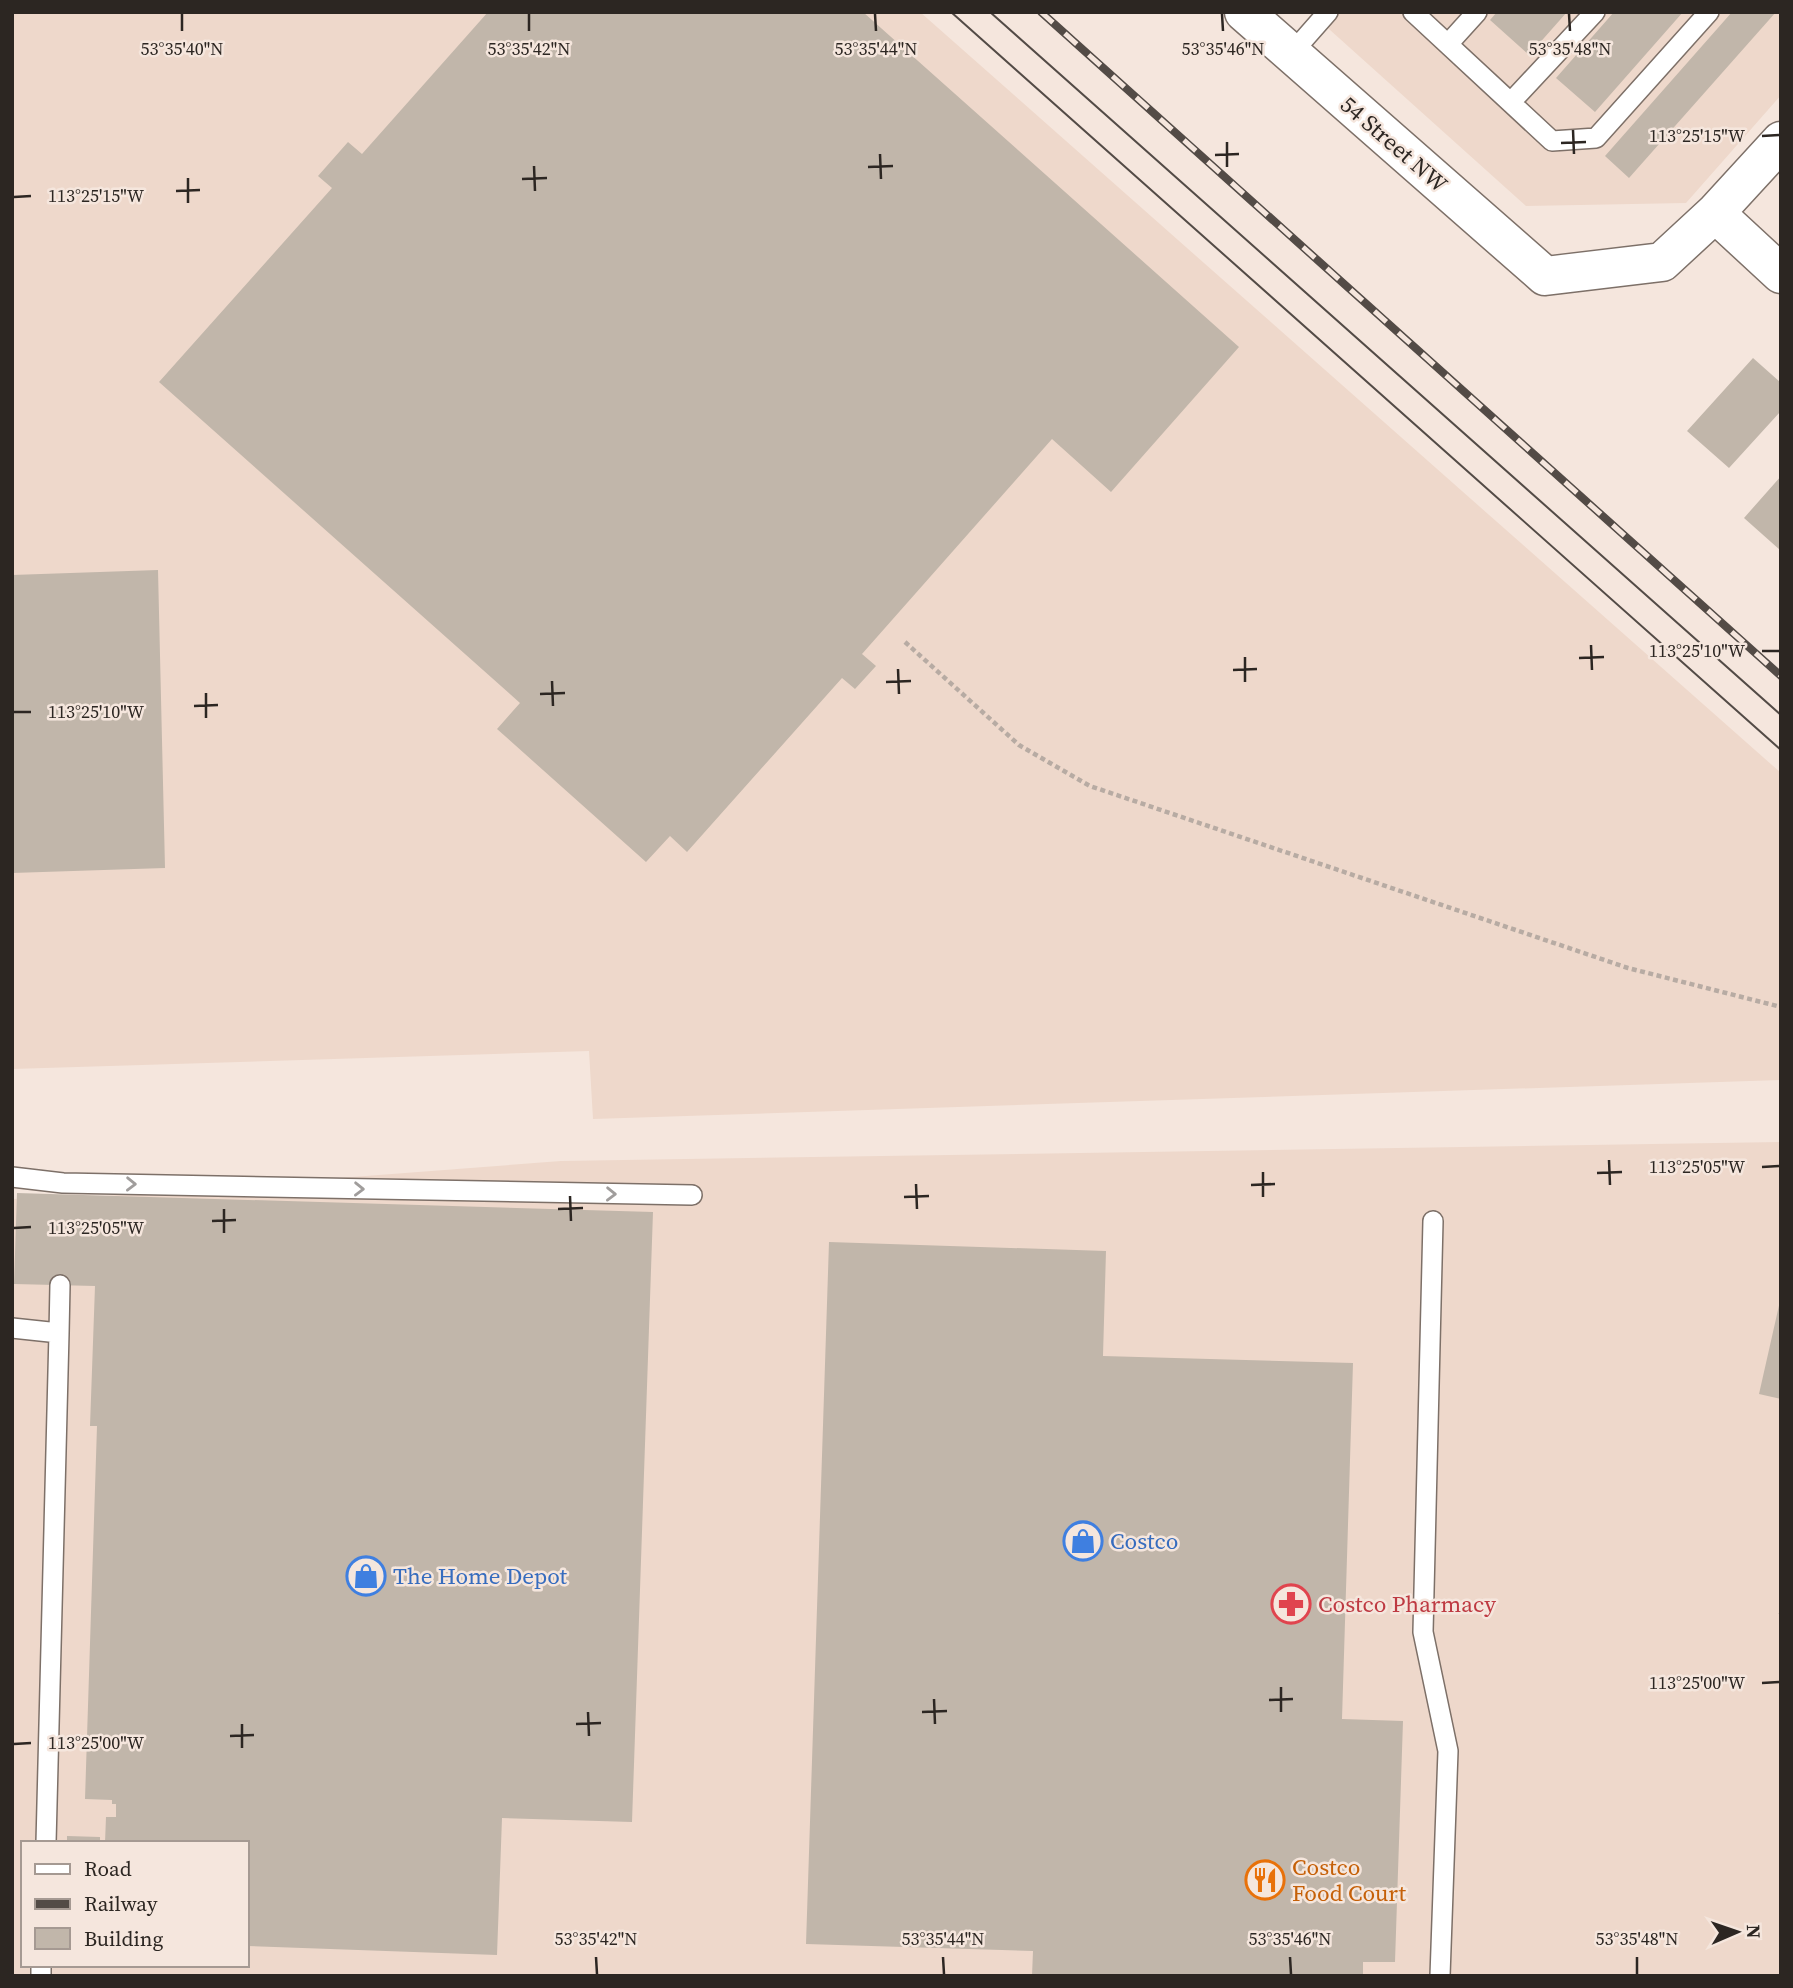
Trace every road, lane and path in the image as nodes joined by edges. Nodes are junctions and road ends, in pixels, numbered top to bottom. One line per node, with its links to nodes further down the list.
1 (1244, 12): 8 (street, 54 Street NW)
2 (1328, 12): 8 (lane)
3 (1413, 12): 7 (lane)
4 (1477, 12): 7 (lane)
5 (1595, 12): 9 (lane)
6 (1709, 12): 9 (lane)
7 (1448, 44): 9 (lane)
8 (1292, 54): 11 (street, 54 Street NW)
9 (1511, 102)
10 (1781, 141): 11 (street)
11 (1715, 214): 12 (street)
12 (1781, 274)
13 (905, 642): 14 (path)
14 (1781, 1007)
15 (12, 1177): 16 (lane, one-way to 16)
16 (692, 1195)
17 (1433, 1222): 22 (lane)
18 (60, 1285): 20 (lane)
19 (12, 1328): 20 (lane)
20 (59, 1333): 21 (lane)
21 (46, 1841)
22 (1440, 1976)

